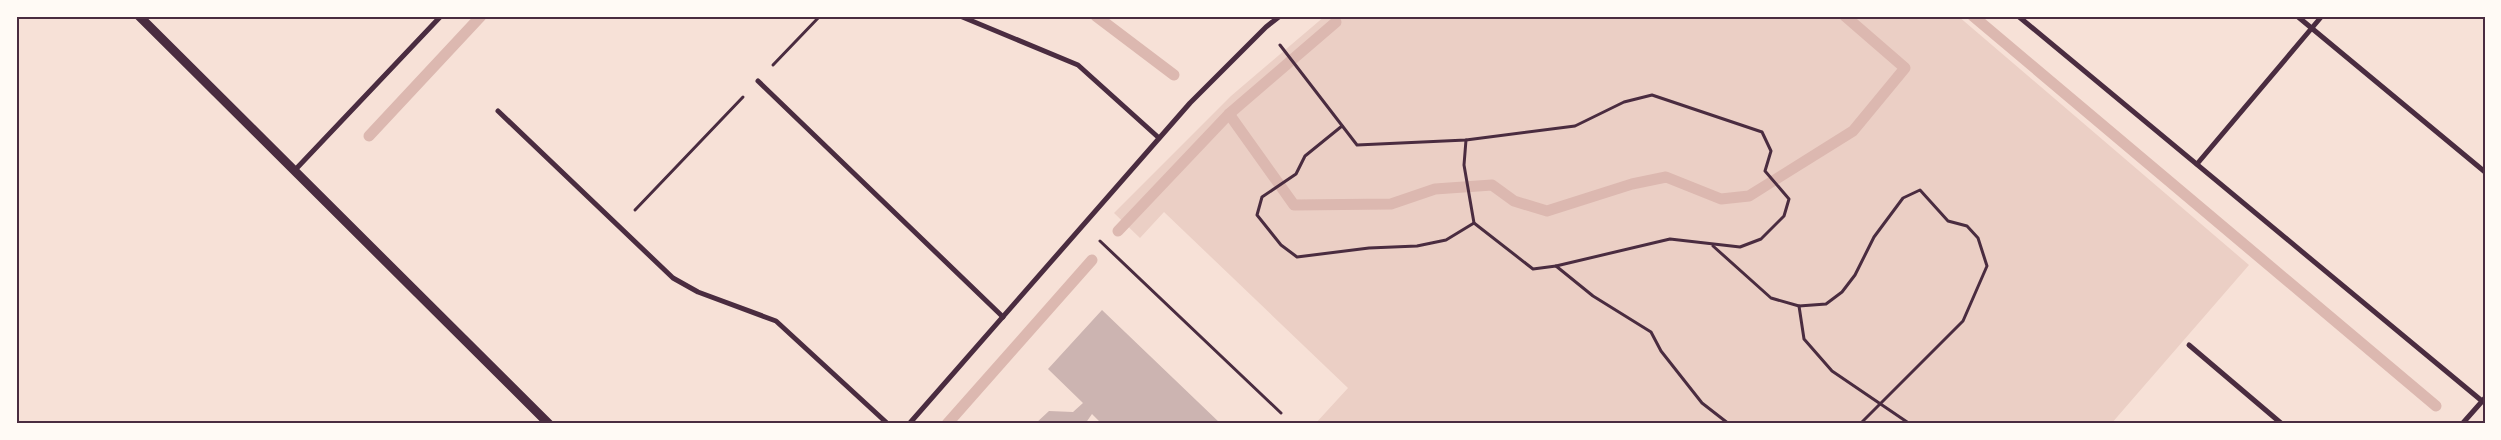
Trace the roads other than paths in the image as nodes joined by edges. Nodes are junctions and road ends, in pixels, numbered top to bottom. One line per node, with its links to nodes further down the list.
1 (139, 16): 13 (street)
2 (441, 16): 13 (street)
3 (960, 16): 11 (street)
4 (1280, 16): 11 (street)
5 (2018, 16): 12 (street)
6 (2297, 16): 8 (street)
7 (2322, 16): 8 (street)
8 (2312, 28): 12 (street); 14 (street)
9 (758, 81): 15 (street)
10 (498, 111): 19 (street)
11 (1160, 138): 15 (street)
12 (2197, 164): 17 (street)
13 (295, 170): 18 (street)
14 (2485, 172)
15 (1003, 317): 20 (street)
16 (2189, 345): 21 (street)
17 (2484, 399): 22 (street)
18 (549, 424)
19 (888, 424)
20 (909, 424)
21 (2282, 424)
22 (2462, 424)

